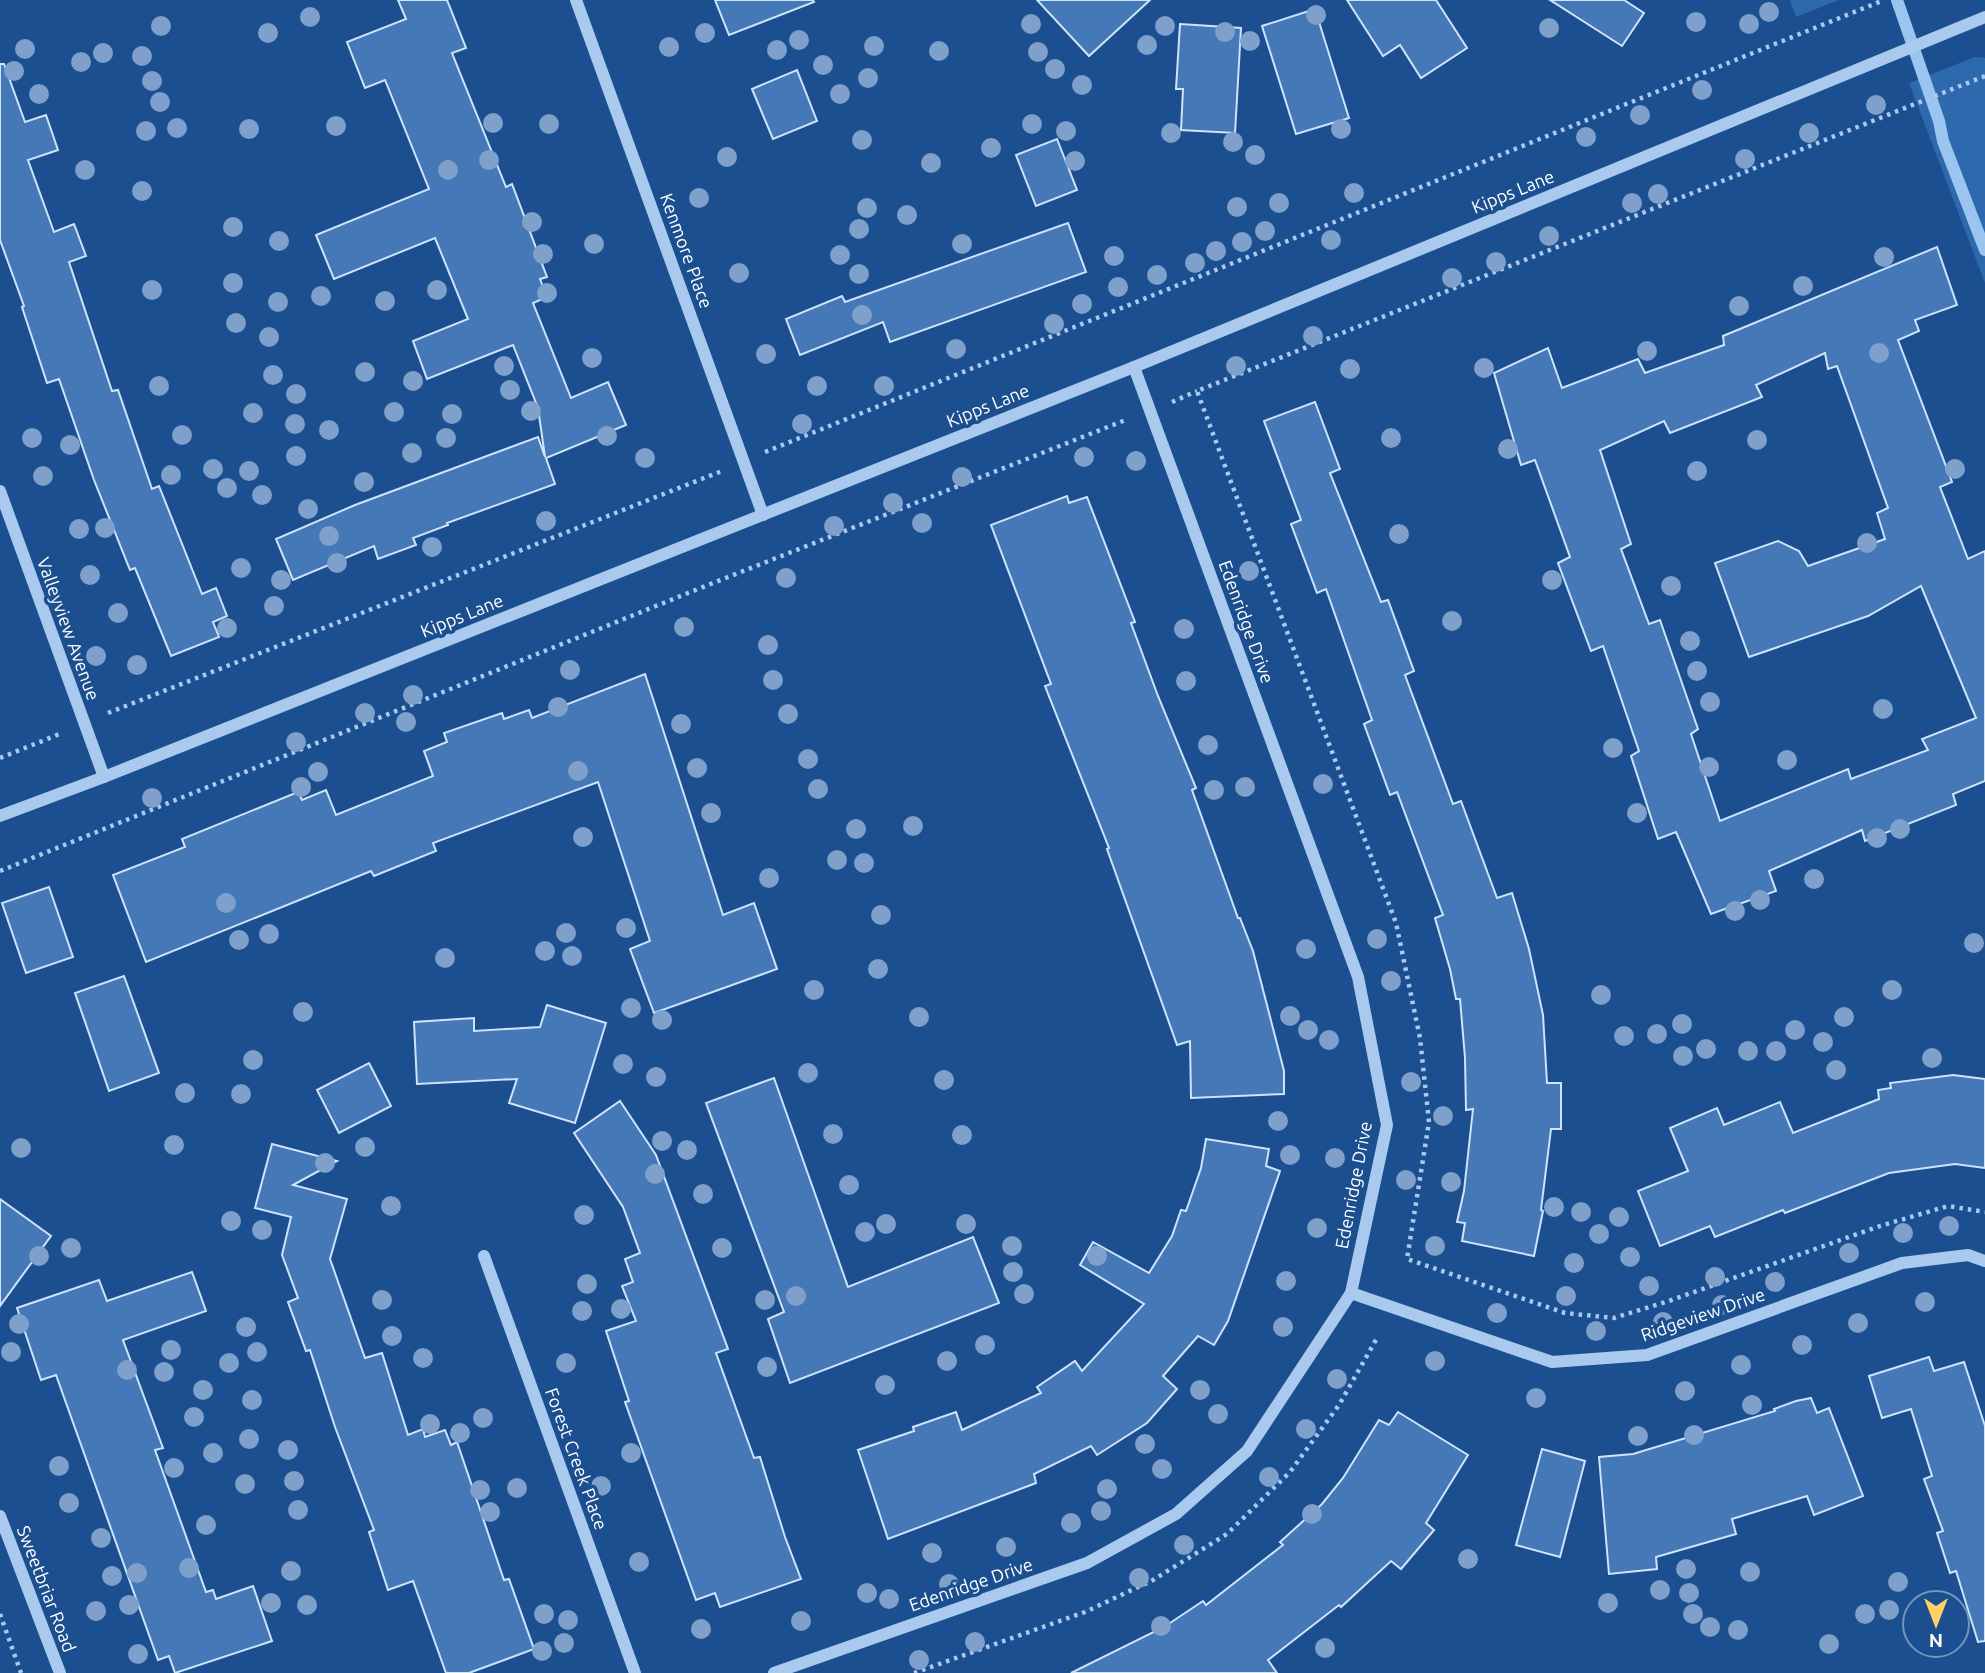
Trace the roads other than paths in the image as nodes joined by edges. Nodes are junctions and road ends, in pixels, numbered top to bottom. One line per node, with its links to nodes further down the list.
1 (576, 0): 5 (street, Kenmore Place)
2 (1985, 18): 3 (street, Kipps Lane)
3 (1134, 367): 5 (street, Kipps Lane); 10 (street, Edenridge Drive)
4 (0, 491): 6 (street, Valleyview Avenue)
5 (763, 515): 6 (street, Kipps Lane)
6 (104, 778): 7 (street, Kipps Lane)
7 (0, 816)
8 (484, 1256): 13 (street, Forest Creek Place)
9 (1985, 1261): 10 (street, Ridgeview Drive)
10 (1351, 1293): 14 (street, Edenridge Drive)
11 (0, 1517): 12 (street, Sweetbriar Road)
12 (60, 1673)
13 (635, 1673)
14 (774, 1673)

